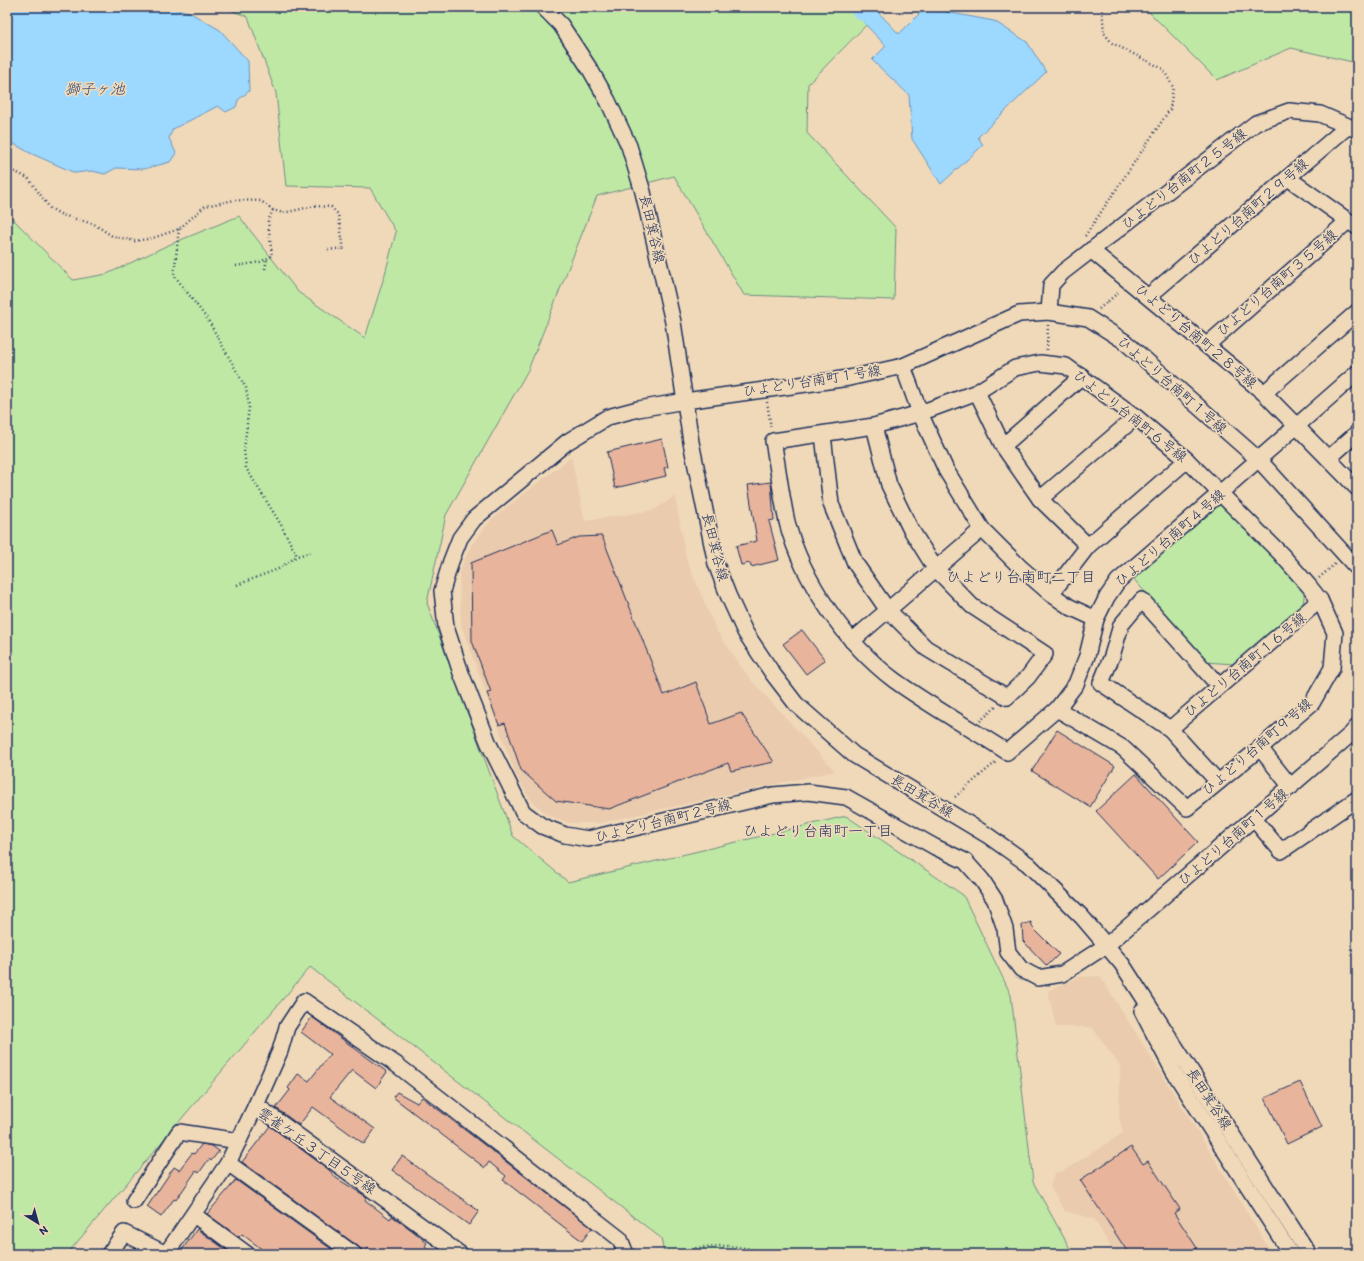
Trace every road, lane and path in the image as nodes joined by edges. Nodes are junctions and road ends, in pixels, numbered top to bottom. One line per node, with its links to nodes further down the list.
1 (542, 7): 31 (street, 長田箕谷線)
2 (1016, 7): 3 (path)
3 (1027, 7)
4 (1102, 7): 13 (path)
5 (1352, 129): 7 (street, ひよどり台南町２９号線); 13 (street, ひよどり台南町２５号線)
6 (7, 168): 10 (path)
7 (1288, 178): 9 (street); 19 (street, ひよどり台南町２９号線)
8 (273, 210): 10 (path); 11 (path); 15 (path)
9 (1352, 224): 23 (street, ひよどり台南町３５号線)
10 (179, 228): 50 (path)
11 (342, 248): 12 (path); 14 (path)
12 (328, 250)
13 (1092, 250): 18 (street, ひよどり台南町２８号線); 20 (street, ひよどり台南町２５号線)
14 (345, 252)
15 (267, 258): 16 (path); 17 (path)
16 (236, 266)
17 (265, 269)
18 (1131, 282): 19 (street, ひよどり台南町２８号線); 22 (path)
19 (1149, 296): 23 (street, ひよどり台南町２８号線)
20 (1049, 312): 22 (street, ひよどり台南町１号線); 24 (path); 25 (street, ひよどり台南町１号線)
21 (1357, 312): 30 (street)
22 (1088, 318): 42 (street, ひよどり台南町１号線)
23 (1207, 345): 30 (street, ひよどり台南町２８号線)
24 (1047, 364): 27 (street, ひよどり台南町６号線); 29 (street, ひよどり台南町６号線)
25 (903, 366): 28 (street, ひよどり台南町１号線); 32 (street)
26 (1357, 373): 35 (street, ひよどり台南町４号線)
27 (1082, 376): 33 (street, ひよどり台南町６号線); 39 (street)
28 (765, 389): 31 (street, ひよどり台南町１号線); 38 (path)
29 (977, 392): 32 (street, ひよどり台南町６号線); 39 (street)
30 (1264, 394): 35 (street, ひよどり台南町２８号線)
31 (684, 400): 73 (street, 長田箕谷線); 73 (street, ひよどり台南町２号線)
32 (920, 413): 34 (street); 46 (street)
33 (1136, 417): 41 (street, ひよどり台南町６号線); 45 (street)
34 (874, 426): 37 (street); 51 (street)
35 (1297, 426): 40 (street, ひよどり台南町２８号線); 42 (street, ひよどり台南町４号線)
36 (1357, 433): 40 (street)
37 (823, 435): 38 (street); 57 (street)
38 (773, 441): 59 (street)
39 (1003, 446): 45 (street)
40 (1329, 458): 43 (street, ひよどり台南町２８号線)
41 (1188, 460): 44 (street, ひよどり台南町６号線); 47 (street)
42 (1259, 460): 44 (street, ひよどり台南町４号線); 49 (street, ひよどり台南町１号線)
43 (1357, 488)
44 (1221, 493): 54 (street, ひよどり台南町９号線); 58 (street, ひよどり台南町４号線)
45 (1040, 499): 47 (street)
46 (982, 529): 51 (street); 55 (street)
47 (1088, 546): 55 (street)
48 (312, 552): 50 (path)
49 (1345, 555): 52 (street, ひよどり台南町１号線); 54 (path)
50 (297, 556): 53 (path)
51 (935, 568): 57 (street); 61 (street)
52 (1357, 568)
53 (237, 585)
54 (1309, 586): 56 (street, ひよどり台南町９号線)
55 (1051, 594): 58 (street)
56 (1320, 600): 60 (street, ひよどり台南町１６号線); 66 (street, ひよどり台南町９号線)
57 (887, 609): 59 (street); 61 (street)
58 (1096, 619): 62 (street, ひよどり台南町４号線)
59 (852, 641): 64 (street)
60 (1219, 686): 65 (street, ひよどり台南町１６号線); 65 (street)
61 (1007, 698): 64 (path)
62 (1057, 710): 67 (street, ひよどり台南町４号線); 68 (street, ひよどり台南町９号線)
63 (1357, 727): 69 (street, ひよどり台南町１号線)
64 (970, 729): 67 (street)
65 (1170, 729): 68 (street)
66 (1260, 748): 68 (street, ひよどり台南町９号線); 69 (street)
67 (1007, 752): 70 (path)
68 (1218, 782)
69 (1291, 787): 72 (street, ひよどり台南町１号線)
70 (955, 797)
71 (1357, 799): 72 (street)
72 (1254, 819): 73 (street, ひよどり台南町１号線)
73 (1107, 945): 79 (street, 長田箕谷線); 90 (street, 長田箕谷線)
74 (256, 1105): 75 (street, 雲雀ケ丘３丁目５号線); 84 (street, 雲雀ケ丘３丁目５号線); 85 (street)
75 (239, 1141): 76 (street, 雲雀ケ丘３丁目５号線); 77 (street)
76 (228, 1164): 78 (street, 雲雀ケ丘３丁目５号線); 83 (street)
77 (134, 1201)
78 (194, 1215): 81 (street, 雲雀ケ丘３丁目５号線); 82 (street)
79 (1274, 1227): 88 (street); 89 (street, 長田箕谷線)
80 (109, 1254): 81 (street)
81 (166, 1254)
82 (247, 1254)
83 (354, 1254)
84 (460, 1254)
85 (626, 1254)
86 (668, 1254): 87 (path)
87 (764, 1254)
88 (1286, 1254)
89 (1291, 1254)
90 (1309, 1254)

